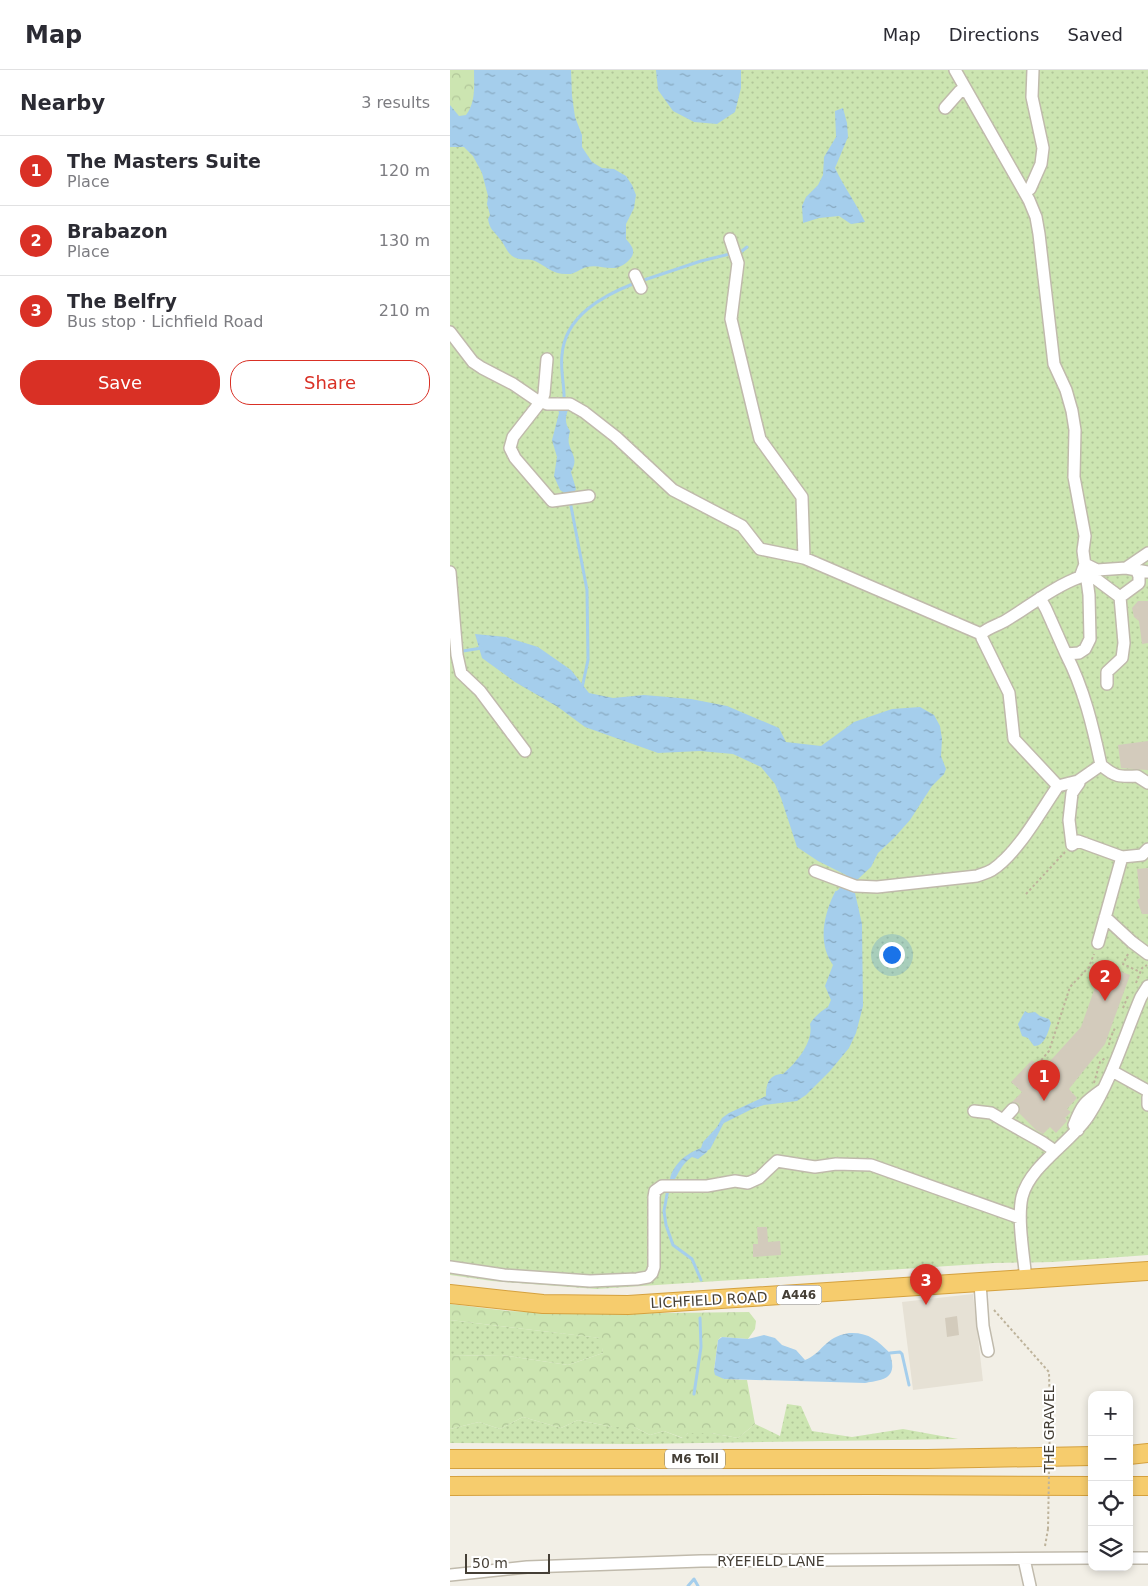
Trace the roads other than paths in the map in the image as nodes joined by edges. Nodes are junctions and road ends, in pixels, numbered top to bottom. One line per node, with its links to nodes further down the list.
1 (955, 70): 3 (street)
2 (1033, 70): 5 (street)
3 (963, 89): 4 (street); 5 (street)
4 (945, 108)
5 (1028, 193): 17 (street)
6 (730, 239): 14 (street)
7 (635, 275): 8 (street)
8 (641, 288)
9 (450, 332): 11 (street)
10 (547, 359): 11 (street)
11 (542, 400): 12 (street); 14 (street)
12 (589, 496)
13 (1148, 553): 15 (street)
14 (804, 558): 21 (street)
15 (1131, 568): 17 (street); 18 (street)
16 (450, 572): 24 (street)
17 (1089, 576): 19 (street); 20 (street); 22 (street)
18 (1145, 577): 19 (street)
19 (1120, 597): 23 (street)
20 (1040, 598): 21 (street); 22 (street)
21 (981, 634): 27 (street)
22 (1066, 654): 25 (street)
23 (1107, 684)
24 (525, 750)
25 (1101, 765): 26 (street); 27 (street)
26 (1148, 783)
27 (1061, 787): 29 (street); 30 (street)
28 (1148, 849): 29 (street)
29 (1118, 860): 31 (street)
30 (815, 870)
31 (1105, 917): 32 (street); 33 (street)
32 (1098, 943)
33 (1148, 954)
34 (1148, 986): 35 (street)
35 (1112, 1072): 36 (street); 42 (street)
36 (1148, 1091)
37 (1148, 1097): 38 (street)
38 (1148, 1105)
39 (1012, 1109): 41 (street)
40 (974, 1111): 41 (street)
41 (1003, 1120): 42 (street)
42 (1055, 1151): 43 (street)
43 (1020, 1218): 44 (street); 46 (street)
44 (450, 1267)
45 (1148, 1271): 46 (highway, LICHFIELD ROAD / A446)
46 (1026, 1280): 47 (highway, LICHFIELD ROAD / A446)
47 (981, 1289): 48 (highway, LICHFIELD ROAD / A446); 49 (street)
48 (450, 1294)
49 (988, 1351)
50 (1133, 1455): 51 (highway)
51 (1148, 1455)
52 (1088, 1456): 53 (highway, M6 Toll)
53 (450, 1458)
54 (450, 1486): 55 (highway, M6 Toll)
55 (1088, 1486)
56 (1133, 1486): 57 (highway)
57 (1148, 1486)
58 (1088, 1558): 61 (street, RYEFIELD LANE)
59 (1133, 1558): 60 (street)
60 (1148, 1558)
61 (1024, 1559): 62 (street, RYEFIELD LANE); 63 (street)
62 (450, 1575)
63 (1030, 1586)

